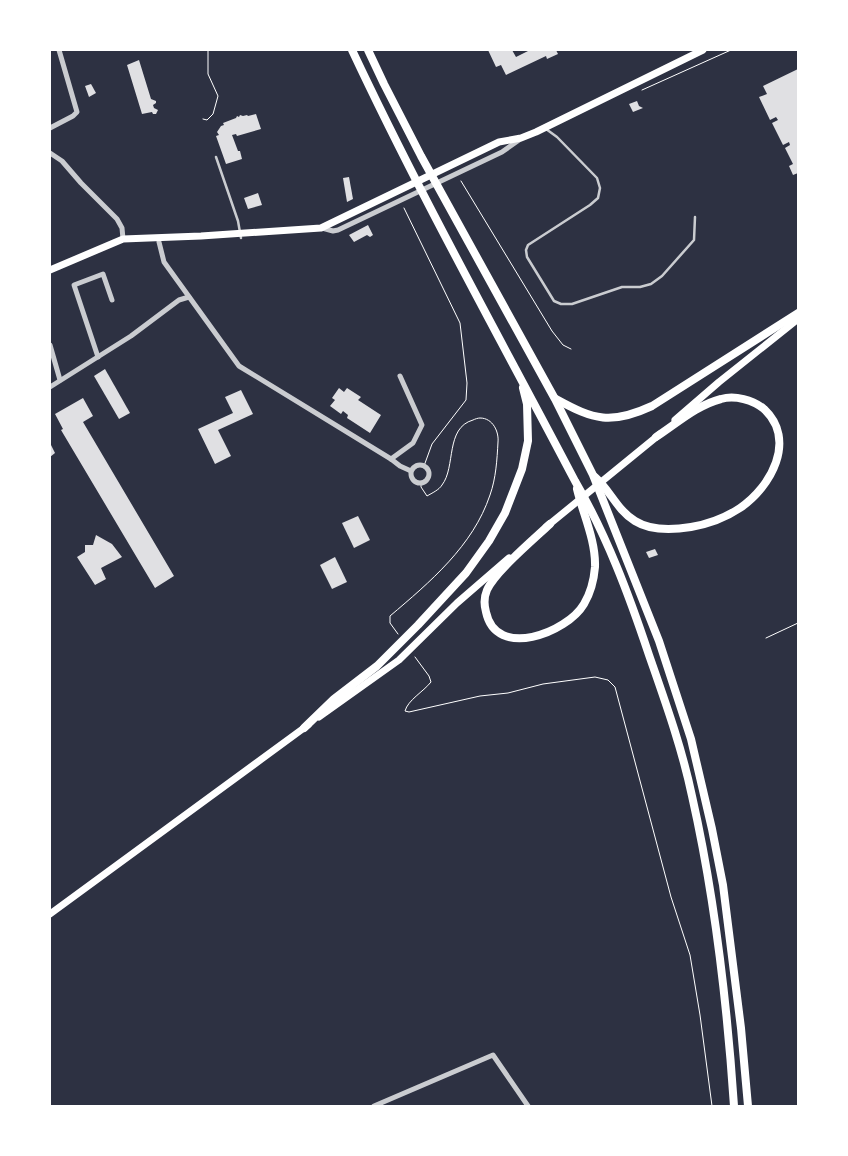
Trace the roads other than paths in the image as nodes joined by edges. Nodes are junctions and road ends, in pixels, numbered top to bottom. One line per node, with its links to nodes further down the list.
1 (59, 50): 5 (street)
2 (352, 50): 23 (highway)
3 (368, 50): 26 (highway)
4 (703, 50): 6 (main road)
5 (50, 128)
6 (544, 128): 7 (main road); 10 (lane)
7 (521, 138): 11 (main road); 11 (street)
8 (50, 153): 13 (street)
9 (216, 158): 12 (lane)
10 (695, 217)
11 (321, 228): 12 (main road)
12 (241, 236): 13 (main road)
13 (124, 239): 15 (main road)
14 (159, 242): 16 (street)
15 (50, 270)
16 (189, 297): 21 (street); 28 (street)
17 (112, 300): 21 (street)
18 (798, 313): 26 (highway)
19 (798, 319): 27 (main road)
20 (50, 345): 24 (street)
21 (98, 357): 24 (street)
22 (400, 376): 28 (street)
23 (520, 376): 31 (highway); 33 (highway)
24 (60, 380): 25 (street)
25 (50, 386)
26 (555, 399): 30 (highway)
27 (656, 437): 30 (highway); 32 (main road)
28 (391, 459): 29 (street)
29 (412, 471): 29 (street)
30 (593, 475): 38 (highway)
31 (575, 481): 32 (highway); 37 (highway)
32 (550, 524): 33 (main road)
33 (304, 728): 34 (main road)
34 (50, 914)
35 (374, 1106): 36 (street)
36 (528, 1106)
37 (734, 1106)
38 (748, 1106)

